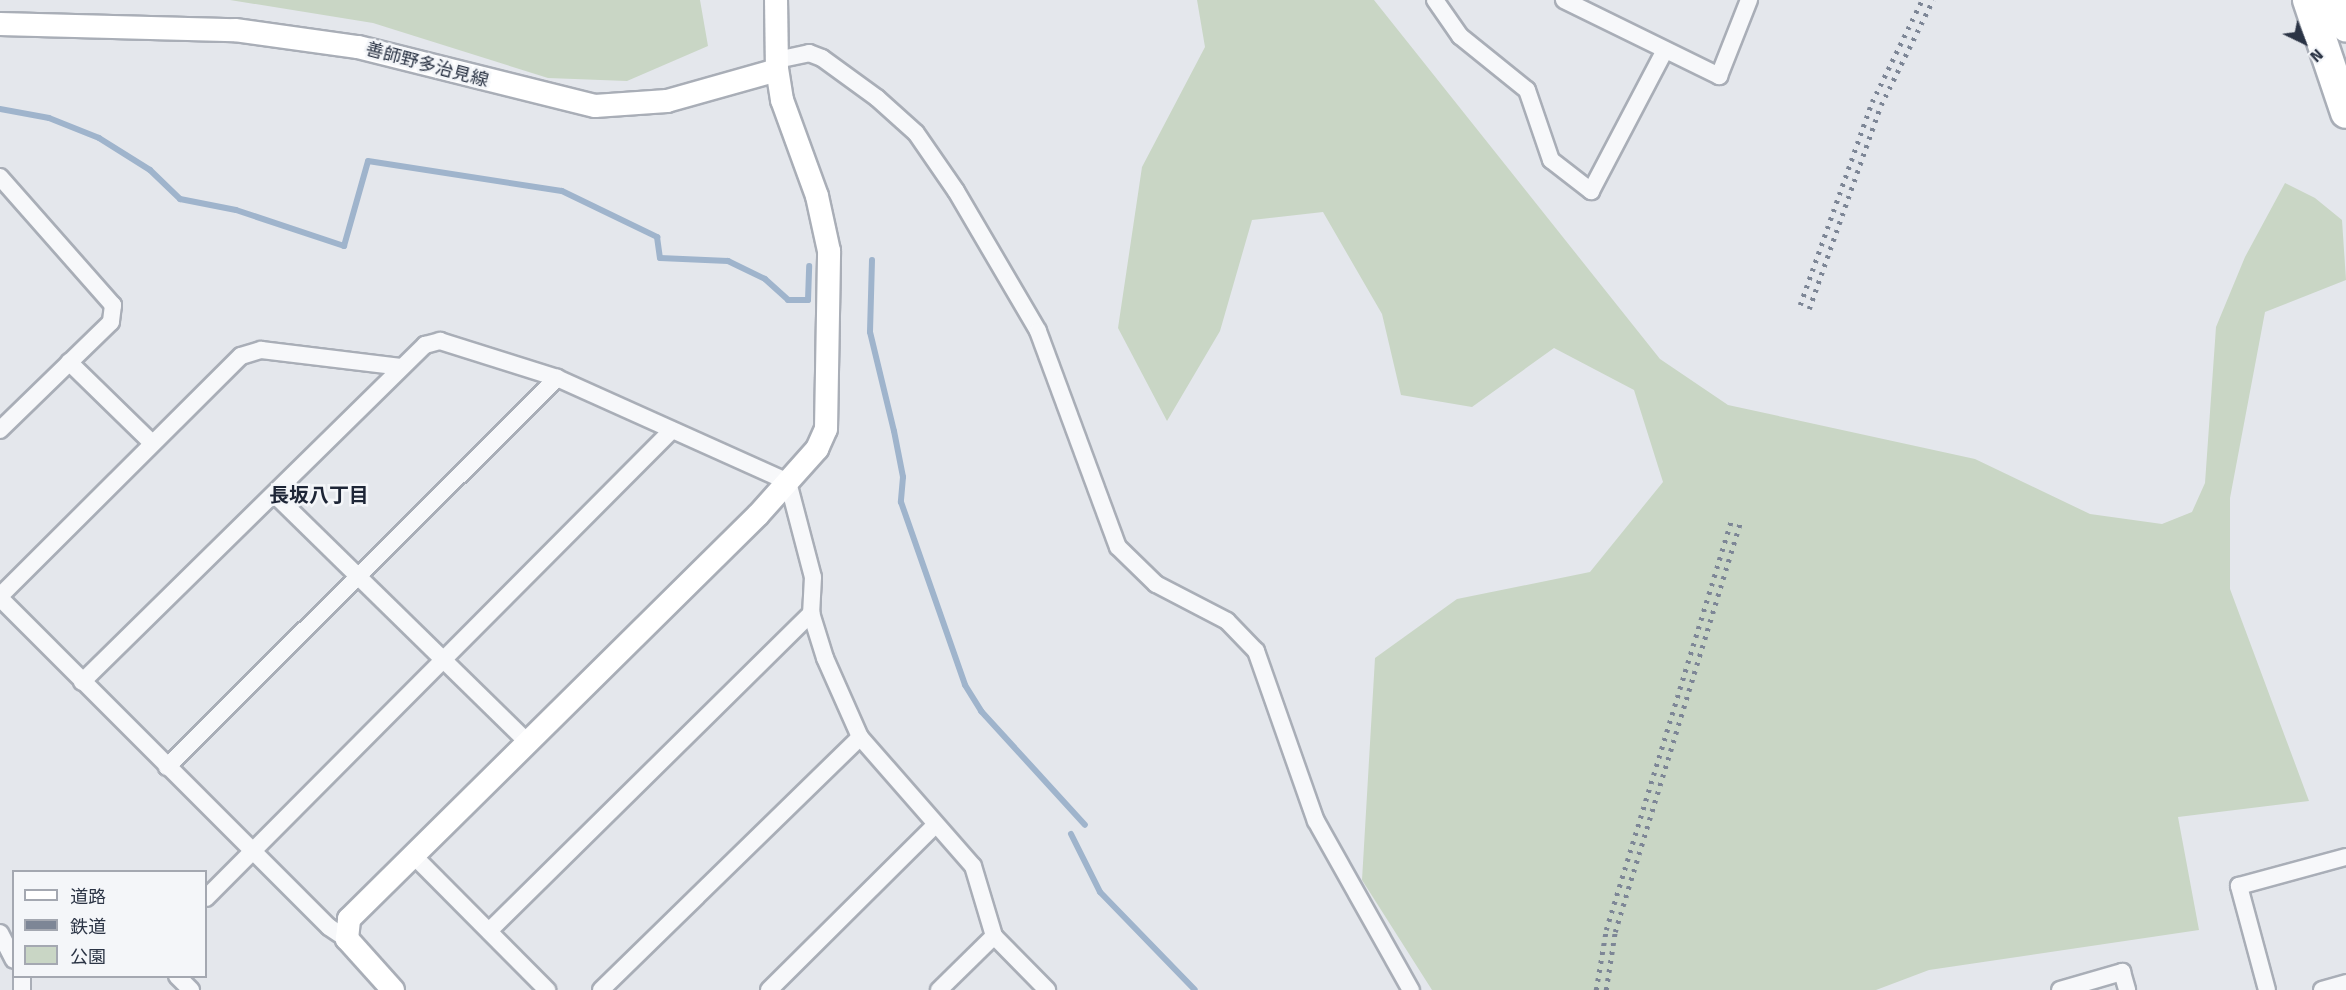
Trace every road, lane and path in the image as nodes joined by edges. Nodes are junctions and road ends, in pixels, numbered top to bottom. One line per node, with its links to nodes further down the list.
1 (776, 0): 8 (street)
2 (1436, 0): 7 (street)
3 (1564, 0): 7 (street)
4 (1749, 0): 7 (street)
5 (2308, 0): 9 (highway)
6 (0, 24): 8 (street, 善師野多治見線)
7 (1665, 50)
8 (777, 65): 17 (street); 46 (street)
9 (2346, 113)
10 (0, 177): 11 (street)
11 (69, 362): 14 (street); 16 (street)
12 (401, 367): 13 (street); 16 (street); 18 (street)
13 (557, 378): 15 (street); 19 (street)
14 (0, 430)
15 (672, 430): 17 (street); 22 (street)
16 (152, 443): 20 (street)
17 (788, 482): 21 (street); 25 (street)
18 (274, 494): 19 (street); 23 (street)
19 (360, 578): 22 (street); 26 (street)
20 (0, 597): 23 (street)
21 (811, 613): 24 (street); 32 (street)
22 (443, 662): 25 (street); 28 (street)
23 (82, 682): 26 (street)
24 (860, 737): 27 (street); 42 (street)
25 (526, 741): 29 (street)
26 (167, 767): 28 (street)
27 (935, 825): 34 (street); 43 (street)
28 (255, 852): 31 (street); 35 (street)
29 (412, 854): 32 (street); 35 (street)
30 (2346, 857): 49 (street)
31 (207, 897)
32 (489, 931): 41 (street)
33 (0, 933): 36 (street)
34 (994, 936): 44 (street); 45 (street)
35 (347, 939): 40 (street)
36 (12, 956)
37 (179, 978): 39 (street)
38 (2346, 983): 50 (street)
39 (191, 990)
40 (393, 990)
41 (547, 990)
42 (601, 990)
43 (770, 990)
44 (939, 990)
45 (1047, 990)
46 (1411, 990)
47 (2060, 990): 48 (street)
48 (2127, 990)
49 (2267, 990)
50 (2322, 990)

